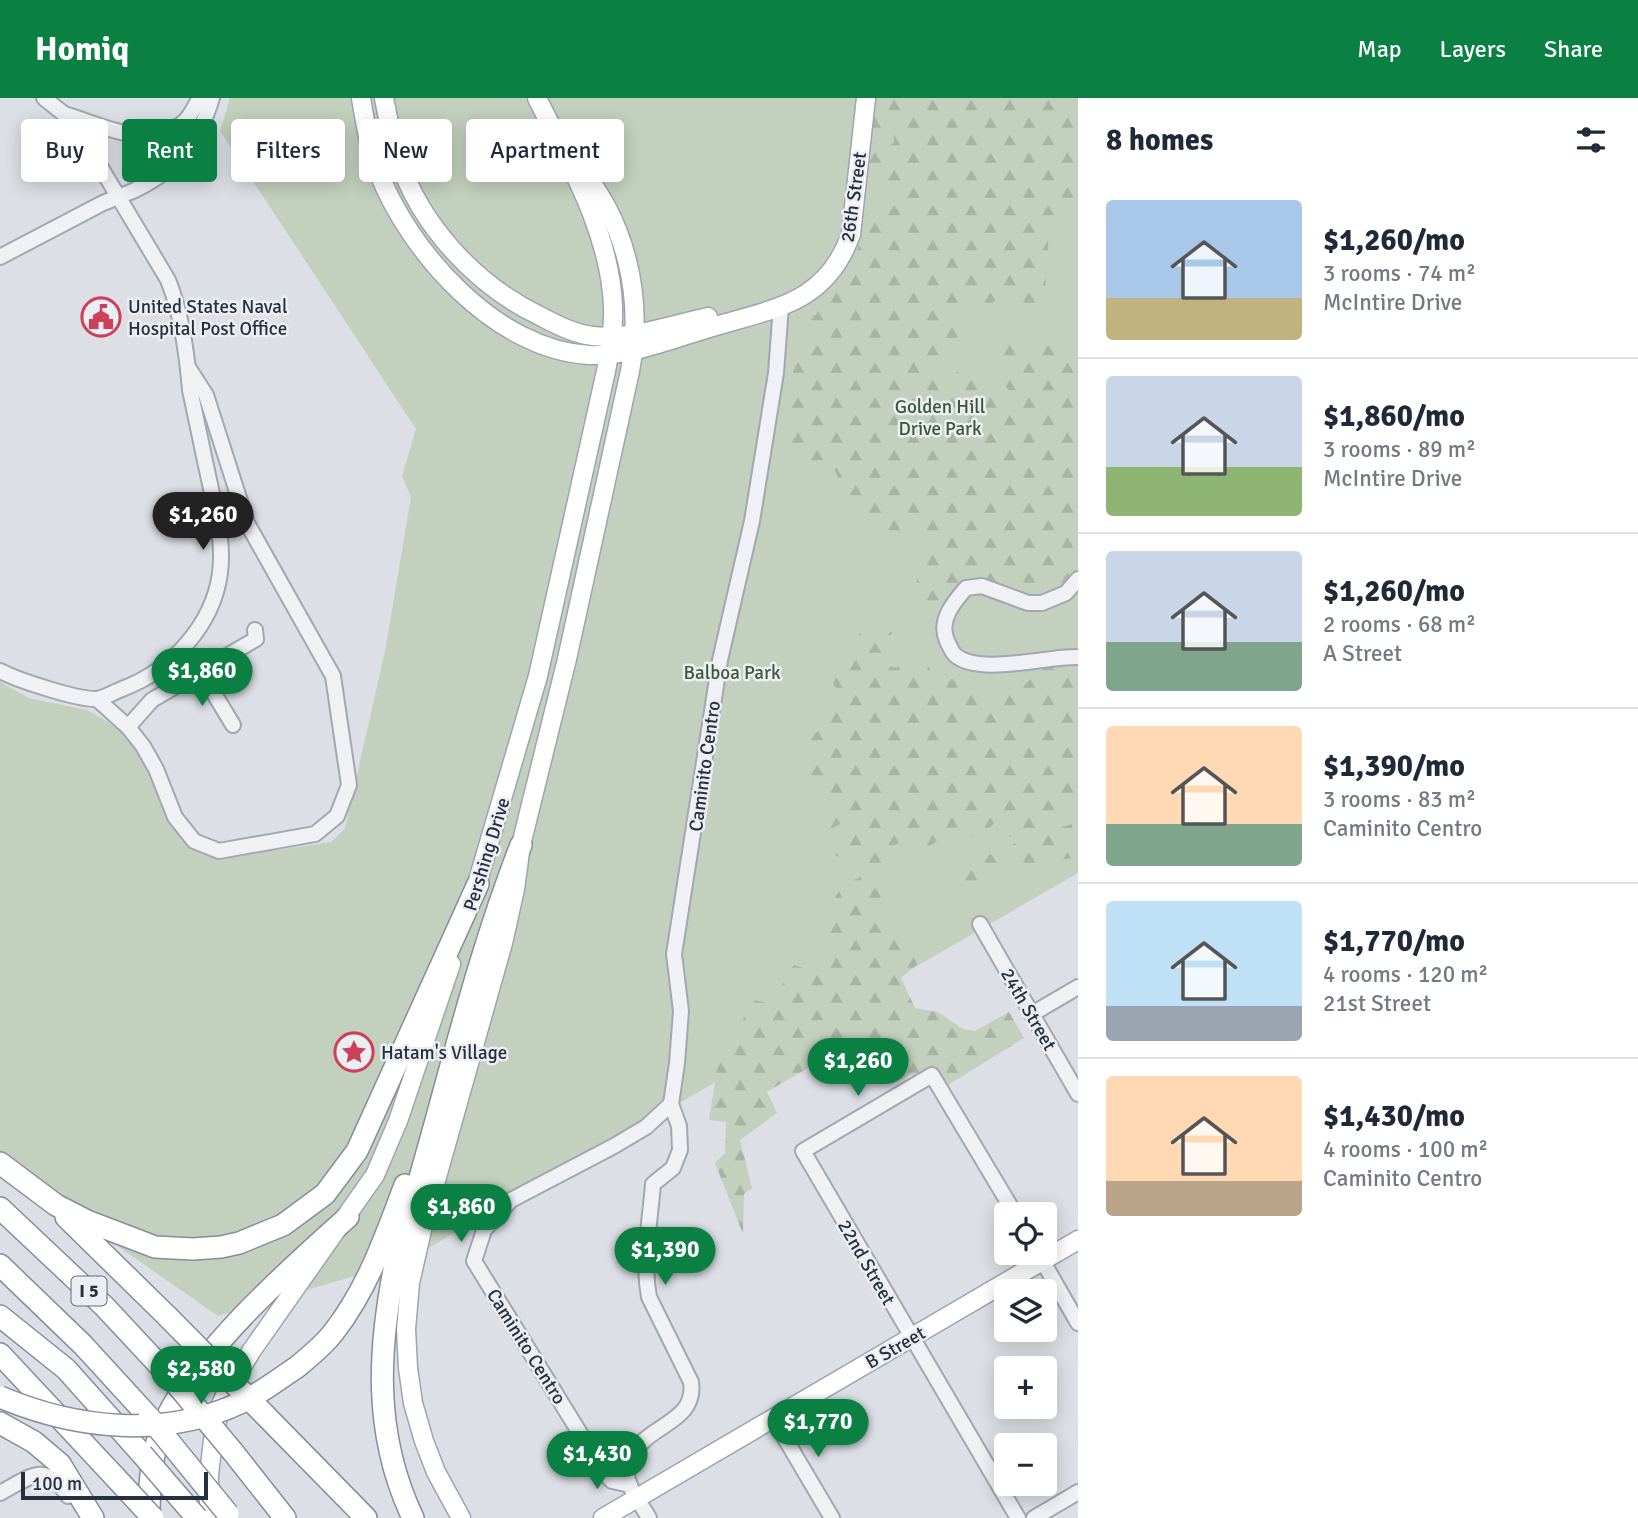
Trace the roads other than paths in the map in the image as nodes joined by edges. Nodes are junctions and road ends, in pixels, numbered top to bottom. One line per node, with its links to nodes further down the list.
1 (44, 98): 8 (street)
2 (200, 98): 8 (street)
3 (212, 98): 12 (street)
4 (361, 98): 16 (main road)
5 (384, 98): 16 (main road)
6 (537, 98): 9 (main road, Pershing Drive)
7 (866, 98): 14 (main road, 26th Street)
8 (64, 114): 12 (street)
9 (548, 119)
10 (577, 182): 16 (main road, Pershing Drive)
11 (592, 182): 15 (main road, Pershing Drive)
12 (119, 197): 13 (street); 17 (street)
13 (0, 257)
14 (781, 306): 15 (main road, 26th Street); 33 (street, Caminito Centro)
15 (635, 341): 16 (main road, 26th Street); 26 (main road, Pershing Drive)
16 (611, 345): 27 (main road, Pershing Drive)
17 (188, 368): 23 (street); 25 (street)
18 (1078, 579): 20 (street)
19 (255, 630): 22 (street)
20 (1078, 657)
21 (0, 671): 23 (street)
22 (201, 672): 24 (street); 25 (street)
23 (97, 699): 25 (street)
24 (233, 725)
25 (128, 727)
26 (521, 845): 31 (highway); 62 (main road, Pershing Drive)
27 (478, 884): 36 (highway); 38 (main road, Pershing Drive)
28 (980, 924): 30 (street, 24th Street)
29 (1078, 987): 30 (street)
30 (1032, 1014): 32 (street, 24th Street)
31 (462, 1027): 48 (highway, bridge); 61 (highway)
32 (1078, 1094)
33 (671, 1104): 51 (street, Caminito Centro); 51 (street, Caminito Centro)
34 (0, 1163): 36 (highway)
35 (1008, 1202): 46 (street, 22nd Street)
36 (56, 1205): 60 (highway, bridge)
37 (0, 1208): 59 (highway, I 5, bridge)
38 (348, 1216): 54 (main road, Pershing Drive); 57 (highway)
39 (1078, 1240): 40 (main road, B Street)
40 (1057, 1249)
41 (0, 1265): 54 (highway, I 5, bridge)
42 (1027, 1265): 46 (main road, B Street)
43 (1045, 1265): 45 (street)
44 (0, 1316): 58 (highway, bridge)
45 (1078, 1323)
46 (911, 1338): 49 (main road, B Street); 66 (street, 22nd Street)
47 (0, 1354): 57 (highway, bridge)
48 (0, 1397)
49 (774, 1418): 51 (main road, B Street); 65 (street)
50 (0, 1423): 56 (highway)
51 (634, 1491): 63 (main road, B Street); 64 (street)
52 (1078, 1492): 67 (street)
53 (0, 1493): 55 (street)
54 (223, 1516)
55 (81, 1518)
56 (93, 1518)
57 (151, 1518)
58 (197, 1518)
59 (285, 1518)
60 (366, 1518)
61 (413, 1518)
62 (461, 1518)
63 (603, 1518)
64 (649, 1518)
65 (832, 1518)
66 (1018, 1518)
67 (1034, 1518)

